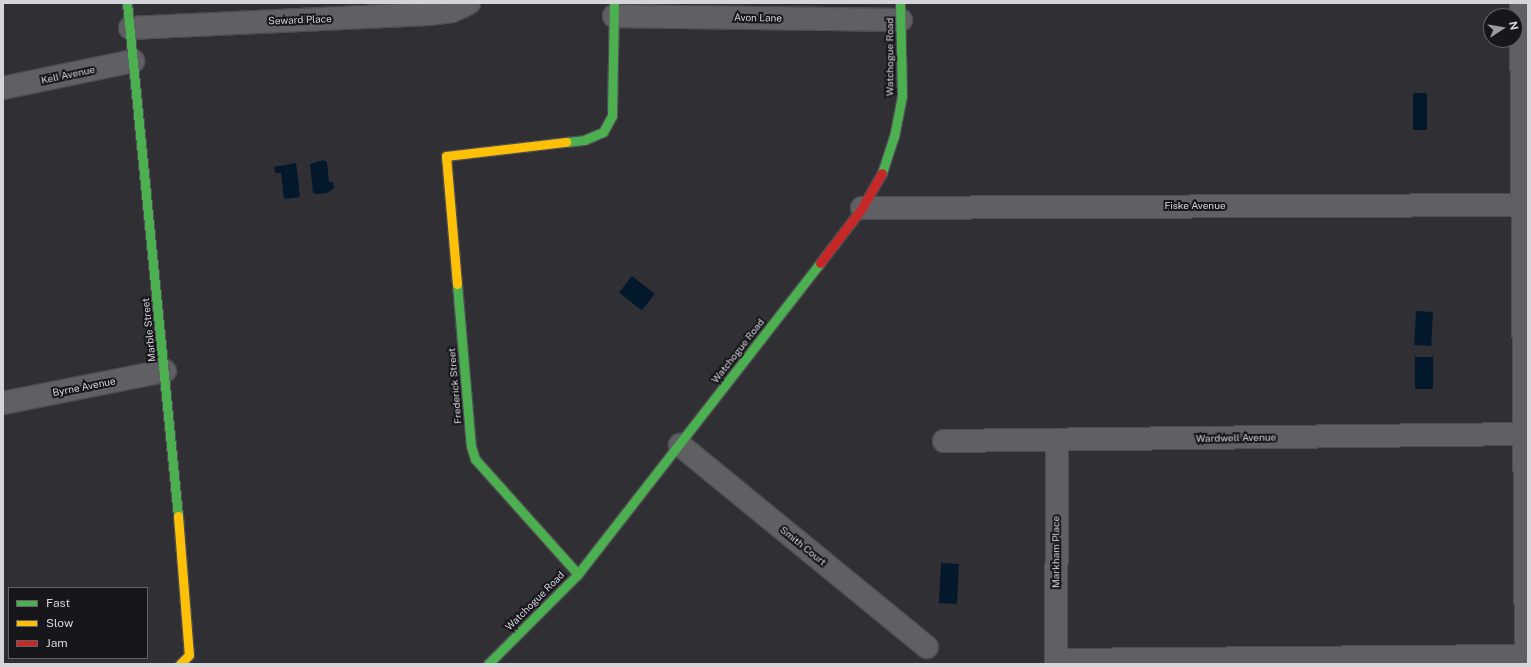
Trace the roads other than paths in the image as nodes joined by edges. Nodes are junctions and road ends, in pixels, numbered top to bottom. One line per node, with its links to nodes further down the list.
1 (127, 3): 6 (street, Marble Street)
2 (469, 3): 6 (street, Seward Place)
3 (1521, 3): 10 (street)
4 (614, 10): 5 (street, Avon Lane); 9 (street, Avon Lane)
5 (900, 12): 11 (street, Watchogue Road)
6 (130, 28): 7 (street, Marble Street)
7 (133, 62): 8 (street, Kell Avenue); 12 (street, Marble Street)
8 (3, 88)
9 (446, 156): 18 (street, Frederick Street)
10 (1525, 205): 11 (street, Fiske Avenue); 14 (street)
11 (862, 208): 17 (street, Watchogue Road)
12 (164, 371): 13 (street, Byrne Avenue); 22 (street, Marble Street)
13 (3, 403)
14 (1526, 434): 15 (street, Wardwell Avenue); 20 (street)
15 (1057, 440): 16 (street, Wardwell Avenue); 21 (street, Markham Place)
16 (944, 441)
17 (680, 445): 18 (street, Watchogue Road); 19 (street, Smith Court)
18 (578, 574): 23 (street, Watchogue Road)
19 (927, 648)
20 (1526, 659): 21 (street)
21 (1056, 662)
22 (180, 664)
23 (488, 664)

